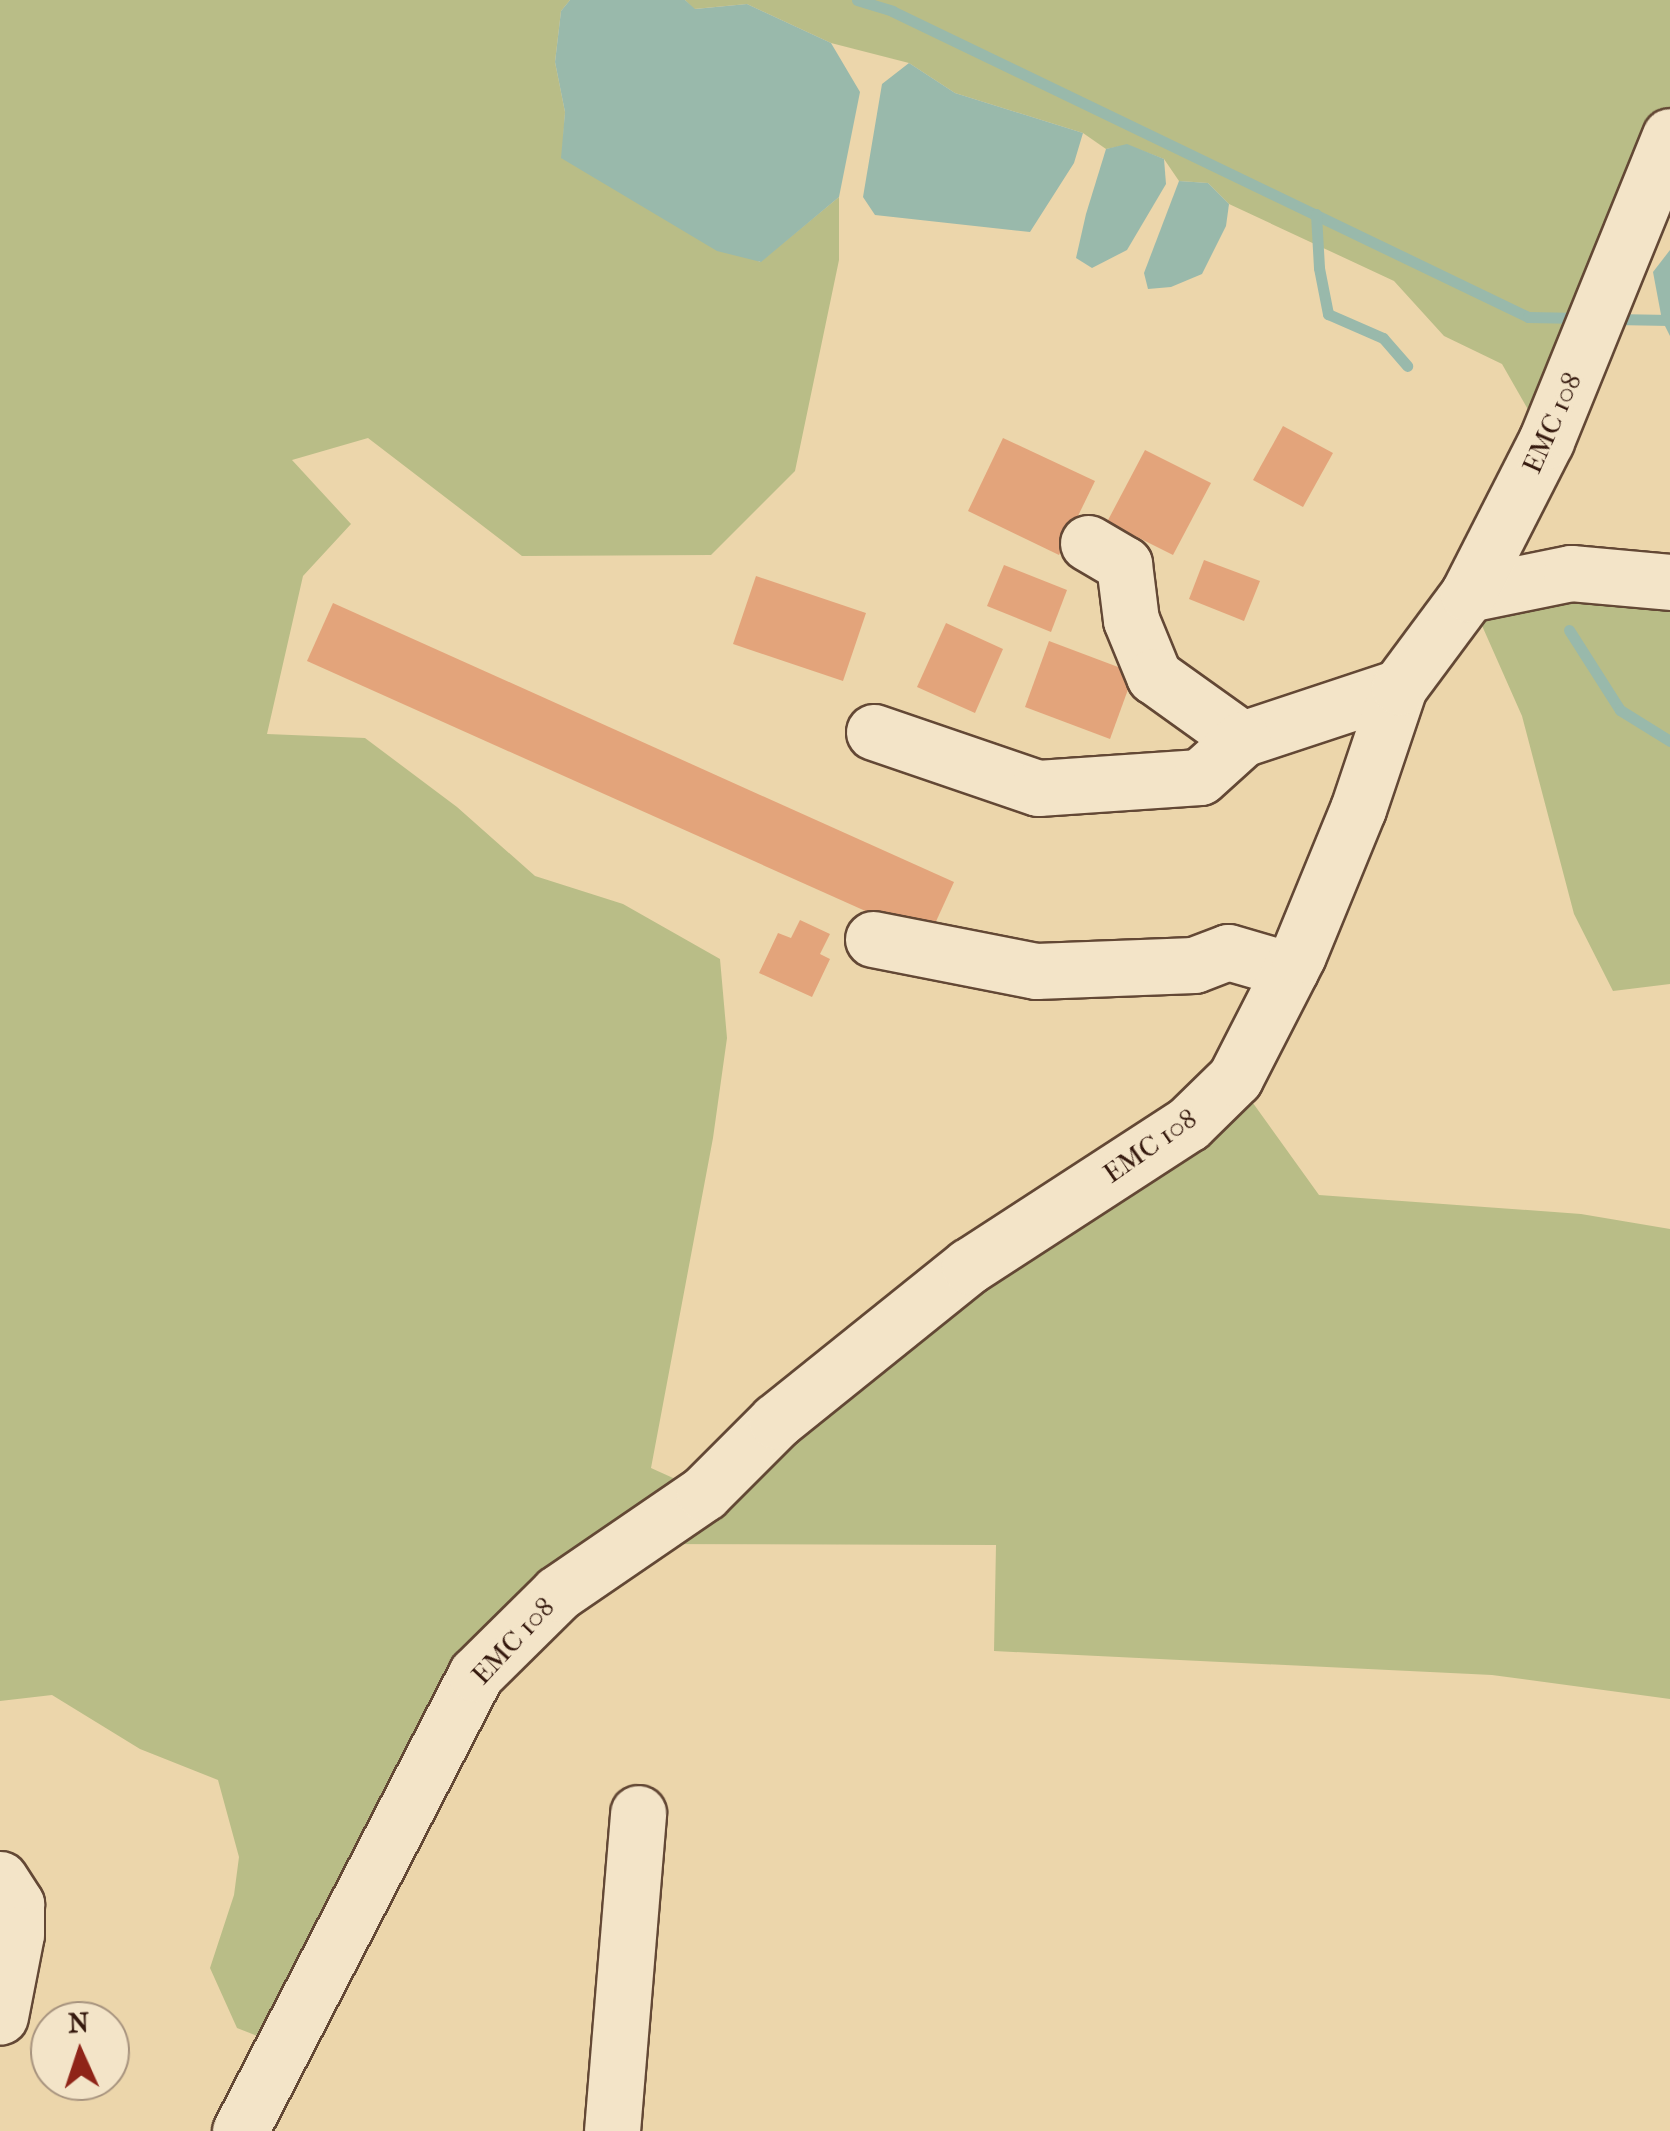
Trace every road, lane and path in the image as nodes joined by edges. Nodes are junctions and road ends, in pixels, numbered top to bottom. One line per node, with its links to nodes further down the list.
1 (1670, 136): 4 (street, EMC 108)
2 (1088, 542): 7 (street)
3 (1670, 582): 4 (street)
4 (1468, 594): 5 (street, EMC 108)
5 (1399, 687): 7 (street); 9 (street, EMC 108)
6 (874, 732): 7 (street)
7 (1242, 740)
8 (874, 939): 9 (street)
9 (1290, 970): 13 (street, EMC 108)
10 (638, 1813): 14 (street)
11 (0, 1879): 12 (street)
12 (0, 2016)
13 (240, 2131)
14 (612, 2131)

